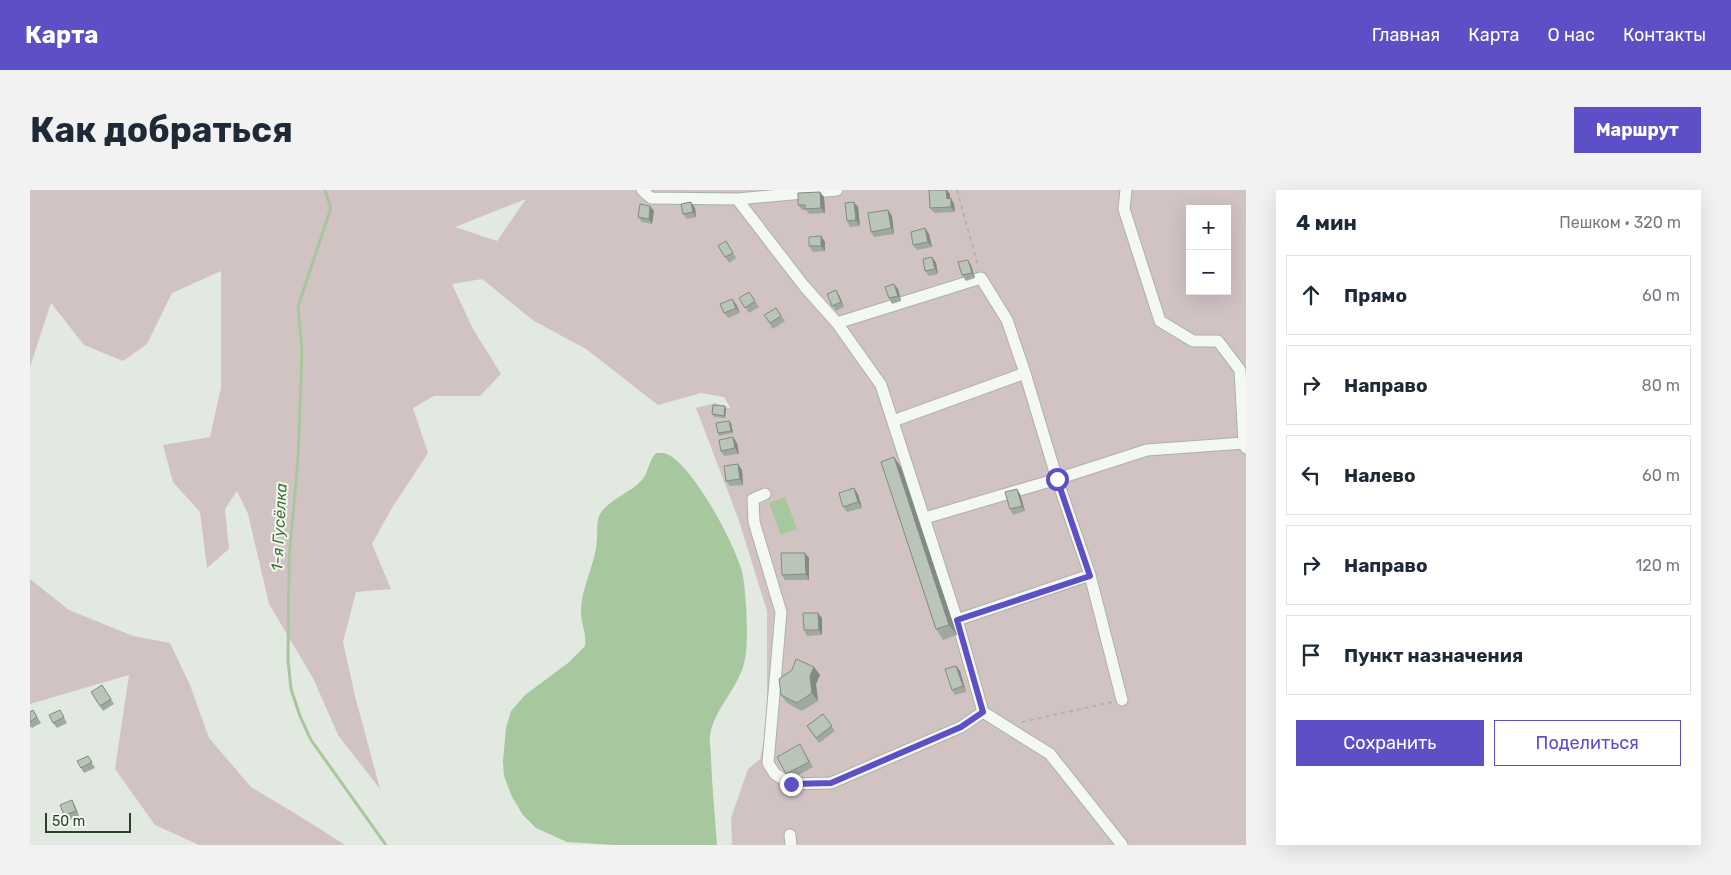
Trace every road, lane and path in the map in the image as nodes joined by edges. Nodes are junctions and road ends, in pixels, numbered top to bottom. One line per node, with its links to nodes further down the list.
1 (642, 190): 5 (lane)
2 (837, 190): 5 (lane)
3 (956, 190): 6 (path)
4 (1126, 190): 10 (lane)
5 (737, 198): 7 (lane)
6 (981, 278): 7 (lane); 8 (lane)
7 (838, 323): 9 (lane)
8 (1025, 373): 9 (lane); 11 (lane)
9 (893, 421): 13 (lane)
10 (1245, 445): 11 (lane)
11 (1057, 479): 13 (lane); 14 (lane)
12 (765, 494): 17 (lane)
13 (925, 518): 15 (lane)
14 (1090, 576): 15 (lane); 16 (lane)
15 (957, 620): 17 (lane)
16 (1122, 700): 18 (path)
17 (983, 712): 18 (lane)
18 (1005, 726): 19 (lane)
19 (1122, 845)

